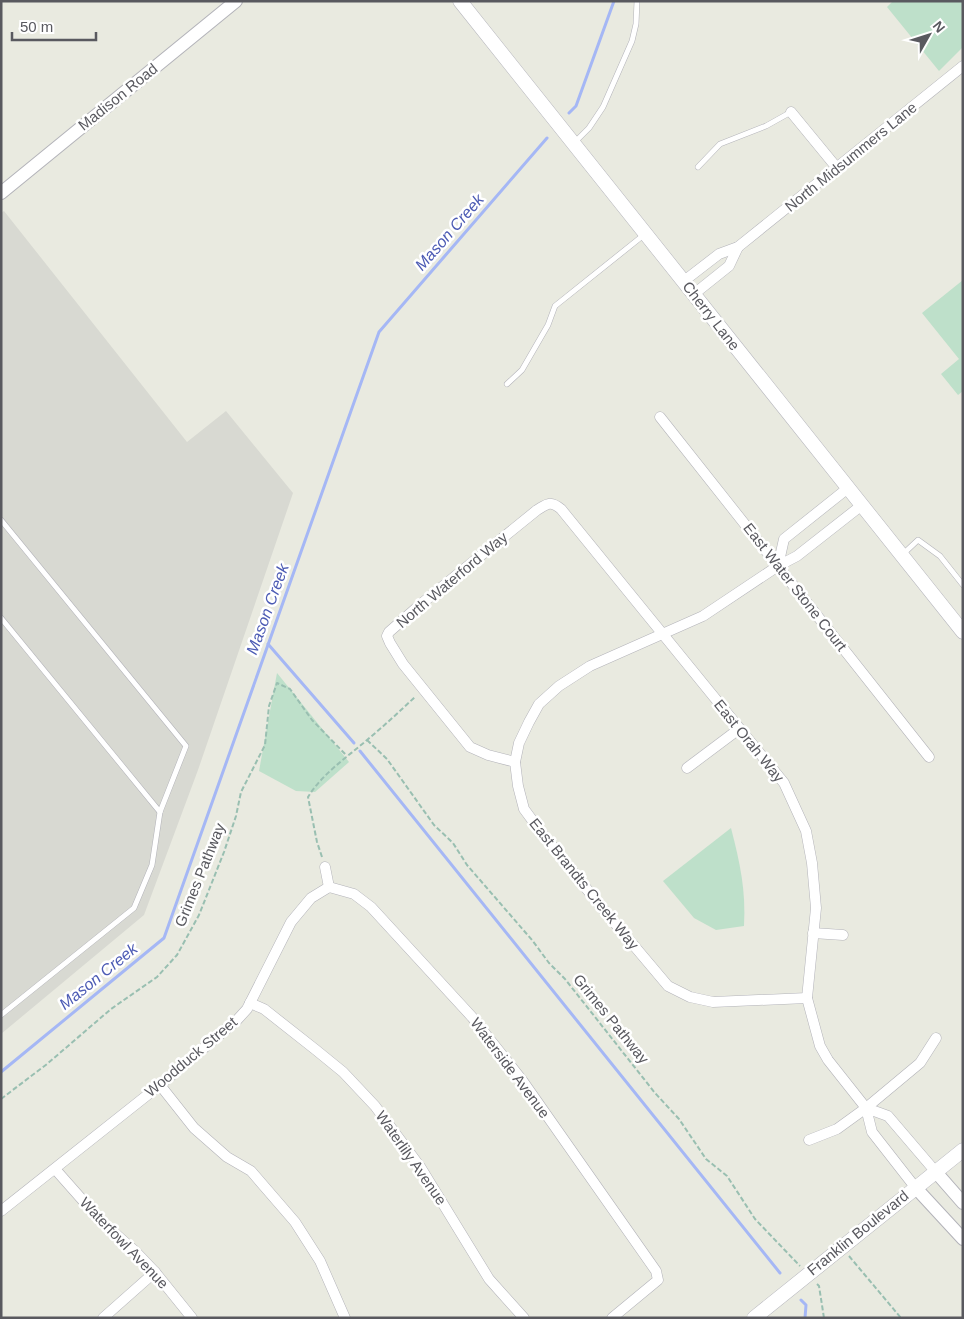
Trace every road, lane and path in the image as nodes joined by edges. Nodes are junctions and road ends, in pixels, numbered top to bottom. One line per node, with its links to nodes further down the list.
1 (236, 1): 9 (street, Madison Road)
2 (460, 1): 6 (main road, Cherry Lane)
3 (637, 1): 6 (lane)
4 (963, 66): 8 (street, North Midsummers Lane)
5 (792, 112): 7 (lane); 8 (street)
6 (574, 143): 10 (main road, Cherry Lane)
7 (698, 167)
8 (837, 168): 11 (street, North Midsummers Lane)
9 (1, 192)
10 (646, 233): 12 (main road, Cherry Lane); 14 (lane)
11 (738, 247): 12 (street, North Midsummers Lane); 13 (street, North Midsummers Lane)
12 (684, 281): 13 (main road, Cherry Lane)
13 (694, 294): 16 (main road, Cherry Lane)
14 (507, 384)
15 (660, 417): 21 (street, East Water Stone Court)
16 (848, 488): 18 (main road, Cherry Lane); 21 (street)
17 (548, 503): 25 (street, East Orah Way); 26 (street, North Waterford Way)
18 (862, 505): 20 (main road, Cherry Lane); 21 (street, East Brandts Creek Way)
19 (1, 520): 33 (lane)
20 (902, 555): 22 (lane); 24 (main road, Cherry Lane)
21 (778, 566): 25 (street, East Brandts Creek Way); 30 (street, East Water Stone Court)
22 (963, 585)
23 (1, 618): 33 (lane)
24 (963, 632)
25 (662, 634): 27 (street, East Orah Way); 31 (street, East Brandts Creek Way)
26 (424, 690): 28 (path); 31 (street, North Waterford Way)
27 (739, 729): 32 (street); 36 (street, East Orah Way)
28 (367, 740): 29 (path); 55 (path, Grimes Pathway)
29 (347, 756): 34 (path); 43 (path, Grimes Pathway)
30 (929, 757)
31 (515, 762): 38 (street, East Brandts Creek Way)
32 (687, 768)
33 (160, 812): 40 (lane)
34 (325, 867): 35 (street)
35 (330, 888): 39 (street, Woodduck Street); 60 (street, Waterside Avenue)
36 (813, 933): 37 (street); 38 (street, East Orah Way)
37 (843, 935)
38 (807, 998): 44 (street, East Orah Way)
39 (250, 1003): 42 (street, Woodduck Street); 59 (street, Waterlily Avenue)
40 (1, 1014)
41 (936, 1038): 44 (street)
42 (160, 1085): 47 (street, Woodduck Street); 58 (street)
43 (1, 1099)
44 (866, 1108): 45 (street); 48 (street, East Orah Way); 49 (street, East Orah Way)
45 (809, 1140)
46 (963, 1150): 48 (main road, Franklin Boulevard)
47 (55, 1169): 51 (street, Woodduck Street); 54 (street, Waterfowl Avenue)
48 (935, 1171): 49 (main road, Franklin Boulevard); 50 (street, East Orah Way)
49 (915, 1187): 52 (street, East Orah Way); 53 (main road, Franklin Boulevard)
50 (963, 1203)
51 (1, 1211)
52 (963, 1239)
53 (842, 1246): 55 (main road, Franklin Boulevard); 63 (path)
54 (155, 1272): 56 (street); 57 (street, Waterfowl Avenue)
55 (807, 1274): 61 (main road, Franklin Boulevard); 62 (path, Grimes Pathway)
56 (103, 1318)
57 (192, 1318)
58 (345, 1318)
59 (524, 1318)
60 (612, 1318)
61 (754, 1318)
62 (824, 1318)
63 (901, 1318)

